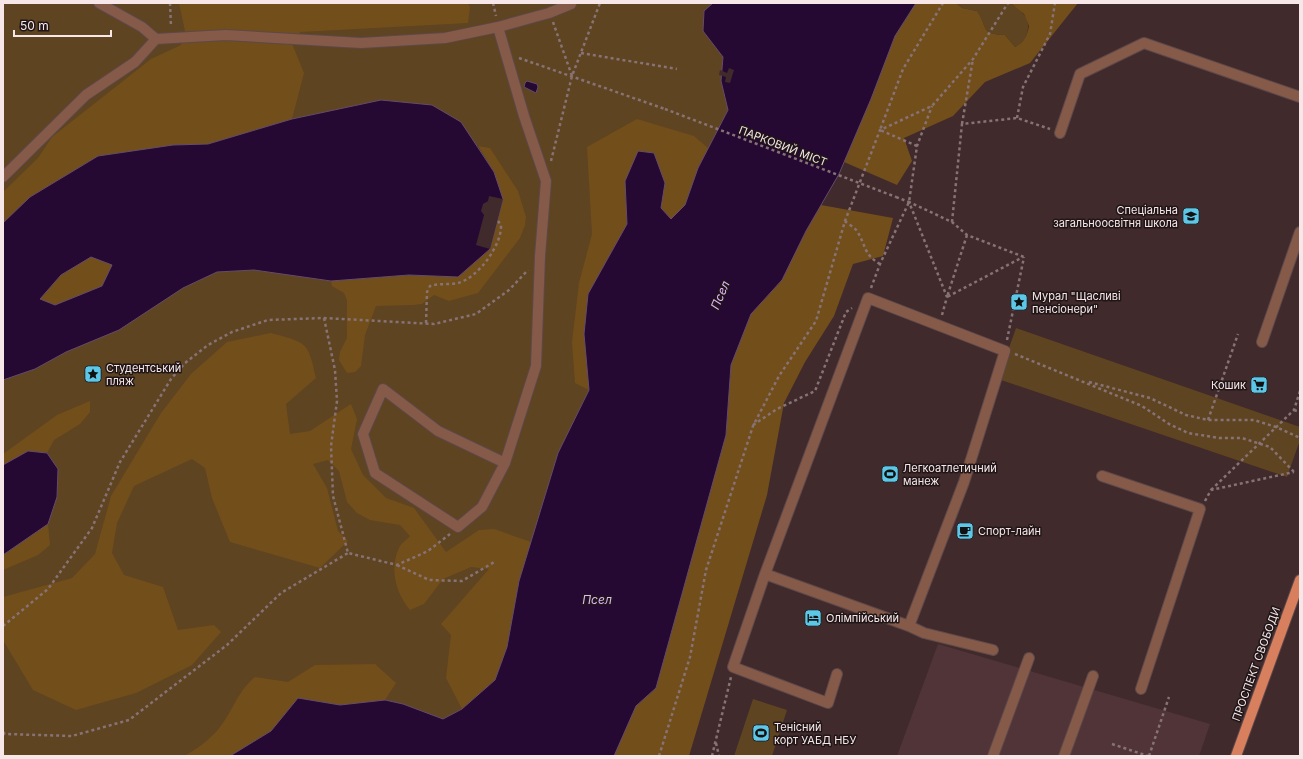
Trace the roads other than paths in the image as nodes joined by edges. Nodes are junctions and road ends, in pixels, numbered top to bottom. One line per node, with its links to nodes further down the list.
1 (99, 3): 4 (lane)
2 (571, 4): 3 (lane)
3 (498, 26): 4 (lane); 10 (lane)
4 (156, 39): 7 (lane)
5 (1300, 97): 6 (lane)
6 (1060, 133)
7 (3, 177)
8 (1300, 232): 9 (lane)
9 (1262, 342)
10 (505, 463): 10 (lane)
11 (1102, 476): 19 (lane)
12 (765, 574): 14 (lane); 14 (lane); 17 (lane)
13 (1300, 580): 22 (main road, ПРОСПЕКТ СВОБОДИ)
14 (909, 626): 15 (lane)
15 (993, 650)
16 (1029, 658): 20 (lane)
17 (837, 674)
18 (1092, 676): 21 (lane)
19 (1141, 689)
20 (993, 756)
21 (1064, 756)
22 (1236, 756)

